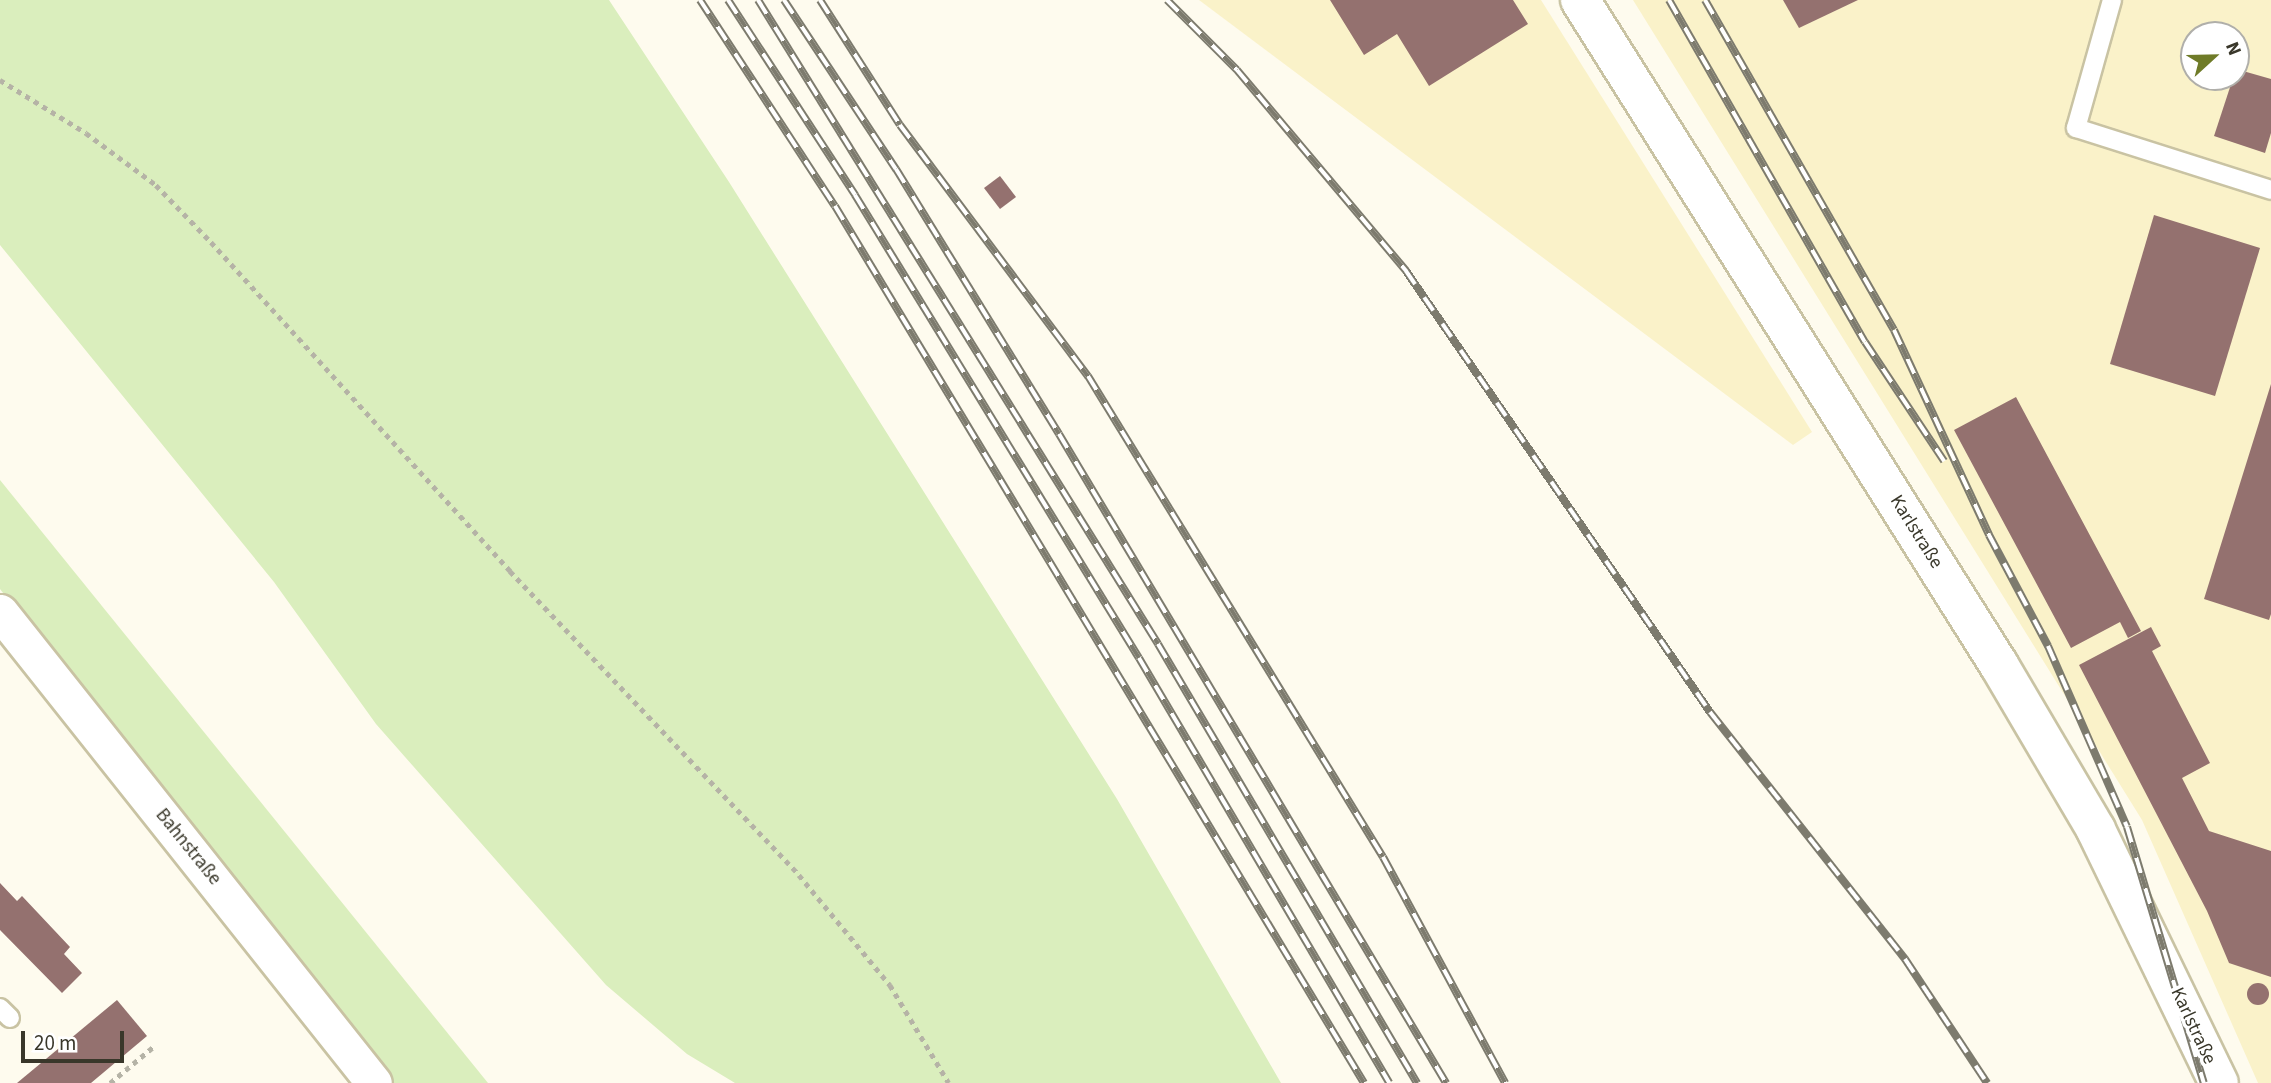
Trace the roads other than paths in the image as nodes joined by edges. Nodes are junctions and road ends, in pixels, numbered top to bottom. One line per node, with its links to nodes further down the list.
1 (1580, 0): 6 (street, Karlstraße)
2 (2112, 0): 3 (lane)
3 (2271, 190)
4 (7, 636): 5 (street, Bahnstraße)
5 (374, 1083)
6 (2218, 1083)

